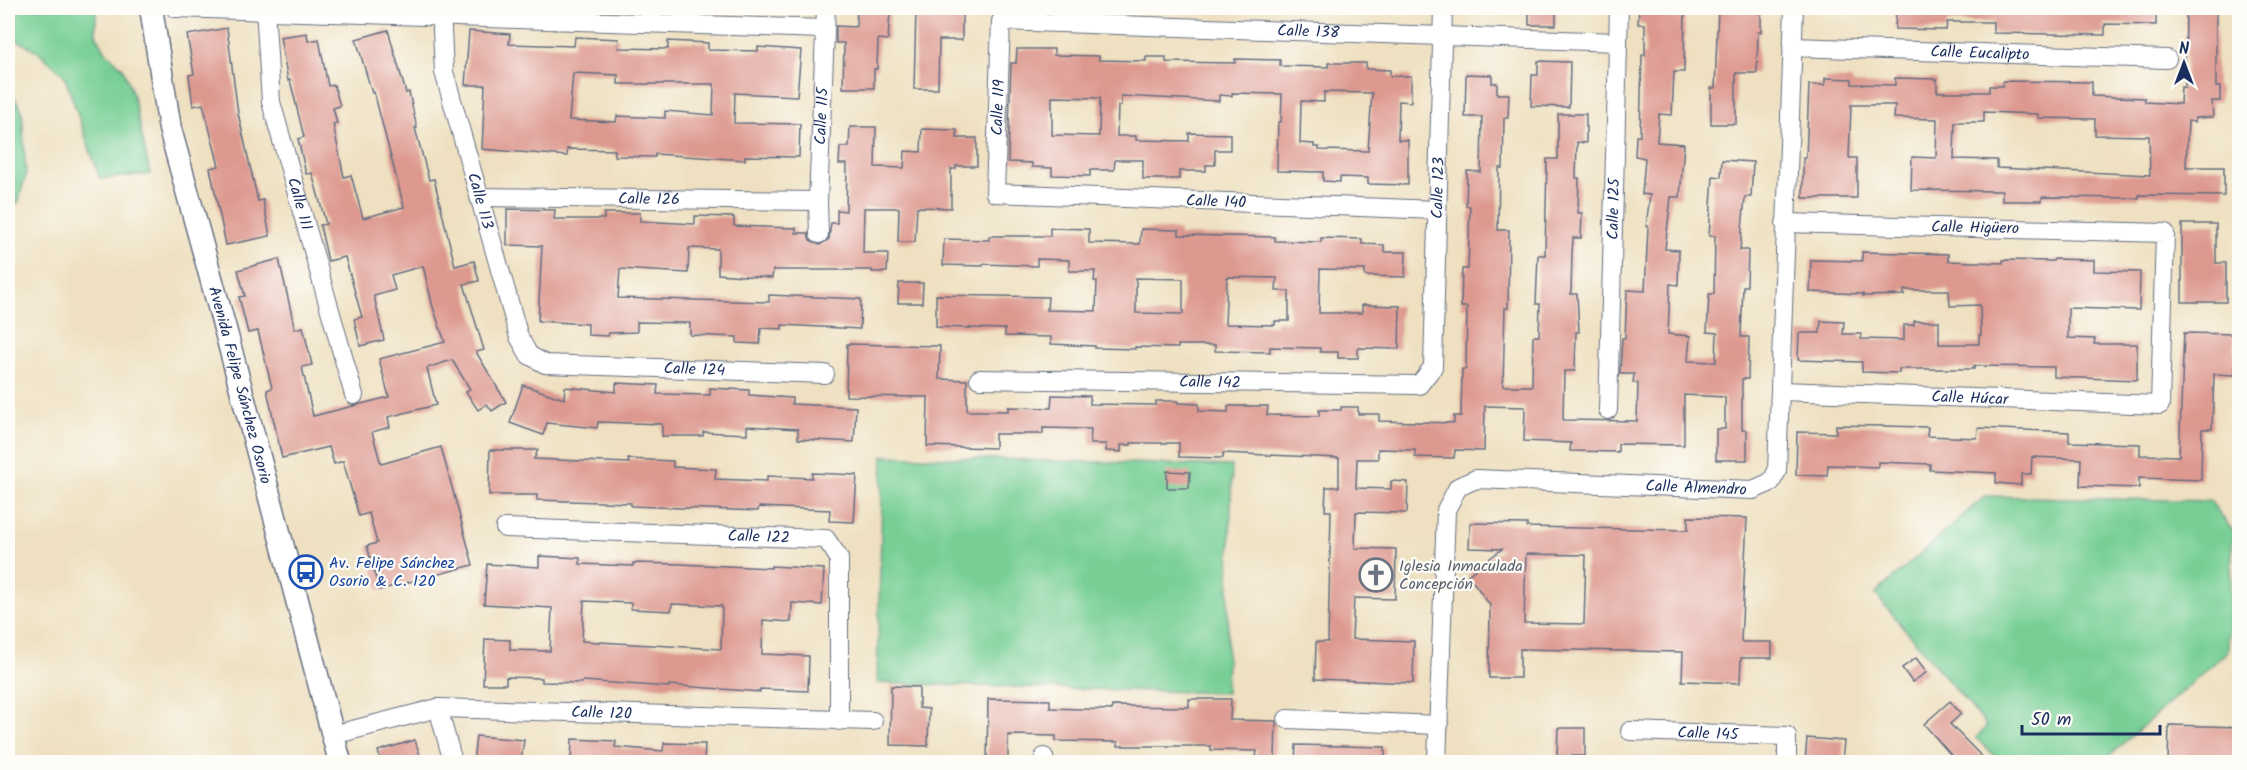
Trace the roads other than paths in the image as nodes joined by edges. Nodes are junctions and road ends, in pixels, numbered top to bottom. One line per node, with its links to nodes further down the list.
1 (152, 8): 36 (street, Avenida Felipe Sánchez Osorio)
2 (175, 8): 3 (street)
3 (265, 8): 8 (street); 26 (street, Calle 111)
4 (826, 8): 10 (street, Calle 115)
5 (1443, 8): 11 (street, Calle 123)
6 (1619, 8): 12 (street, Calle 125)
7 (1794, 8): 13 (street, Calle Almendro)
8 (441, 12): 10 (street); 16 (street, Calle 113)
9 (1000, 21): 11 (street, Calle 138); 15 (street, Calle 119)
10 (824, 29): 17 (street, Calle 115)
11 (1442, 36): 12 (street, Calle 138); 18 (street, Calle 123)
12 (1618, 42): 28 (street, Calle 125)
13 (1792, 47): 14 (street, Calle Eucalipto); 19 (street, Calle Almendro)
14 (2168, 59)
15 (995, 193): 18 (street, Calle 140)
16 (479, 197): 17 (street, Calle 126); 21 (street, Calle 113)
17 (818, 201): 20 (street, Calle 115)
18 (1437, 210): 22 (street, Calle 123)
19 (1785, 223): 25 (street, Calle Almendro); 27 (street, Calle Higüero)
20 (819, 234)
21 (565, 364): 23 (street, Calle 124)
22 (1433, 367): 24 (street, Calle 142)
23 (825, 374)
24 (979, 379)
25 (1781, 391): 27 (street, Calle Húcar); 34 (street, Calle Almendro)
26 (354, 395)
27 (2160, 405)
28 (1608, 410)
29 (505, 528): 32 (street, Calle 122)
30 (438, 708): 32 (street, Calle 120); 36 (street, Calle 120); 38 (street)
31 (1287, 719): 34 (street)
32 (839, 721): 33 (street, Calle 120)
33 (873, 721)
34 (1439, 725): 39 (street, Calle Almendro)
35 (1630, 731): 40 (street, Calle 145)
36 (333, 735): 37 (street, Avenida Felipe Sánchez Osorio)
37 (340, 762)
38 (453, 762)
39 (1437, 762)
40 (1786, 762)

